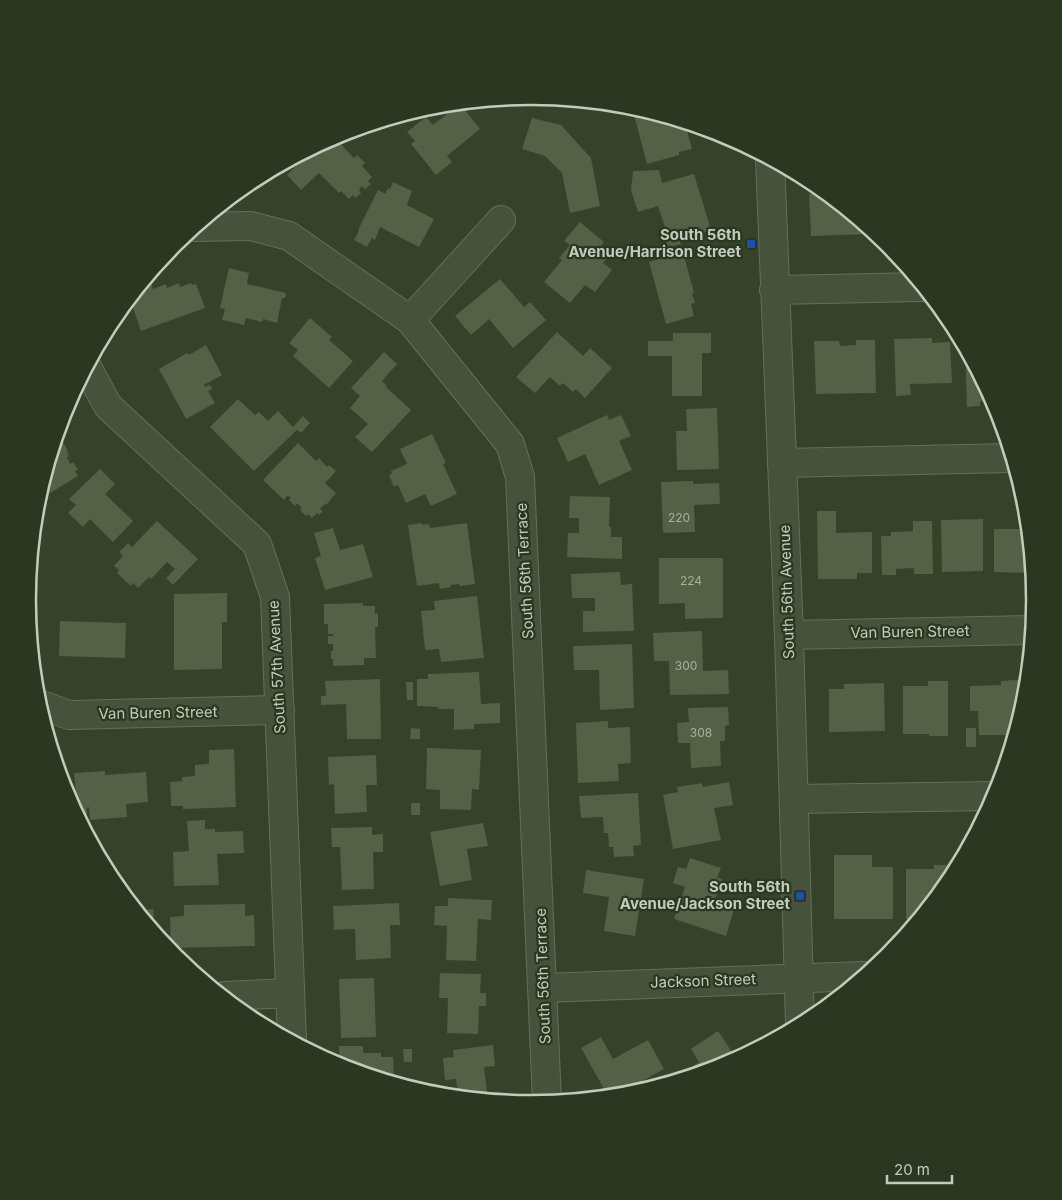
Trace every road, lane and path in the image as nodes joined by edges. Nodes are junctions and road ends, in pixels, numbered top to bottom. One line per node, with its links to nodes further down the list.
1 (770, 168): 5 (street, South 56th Avenue)
2 (501, 220): 6 (street)
3 (205, 228): 6 (street, South 56th Terrace)
4 (914, 287): 5 (street)
5 (774, 290): 9 (street, South 56th Avenue)
6 (410, 320): 18 (street, South 56th Terrace)
7 (91, 375): 13 (street, South 57th Avenue)
8 (1005, 458): 9 (street)
9 (782, 463): 11 (street, South 56th Avenue)
10 (1025, 630): 11 (street, Van Buren Street)
11 (789, 635): 15 (street, South 56th Avenue)
12 (48, 707): 13 (street, Van Buren Street)
13 (280, 710): 19 (street, South 57th Avenue)
14 (985, 796): 15 (street)
15 (794, 799): 17 (street, South 56th Avenue)
16 (852, 976): 17 (street, Jackson Street)
17 (798, 977): 18 (street, Jackson Street); 21 (street, South 56th Avenue)
18 (544, 988): 23 (street, South 56th Terrace)
19 (290, 993): 20 (street); 22 (street, South 57th Avenue)
20 (234, 996)
21 (800, 1015)
22 (292, 1032)
23 (547, 1095)

